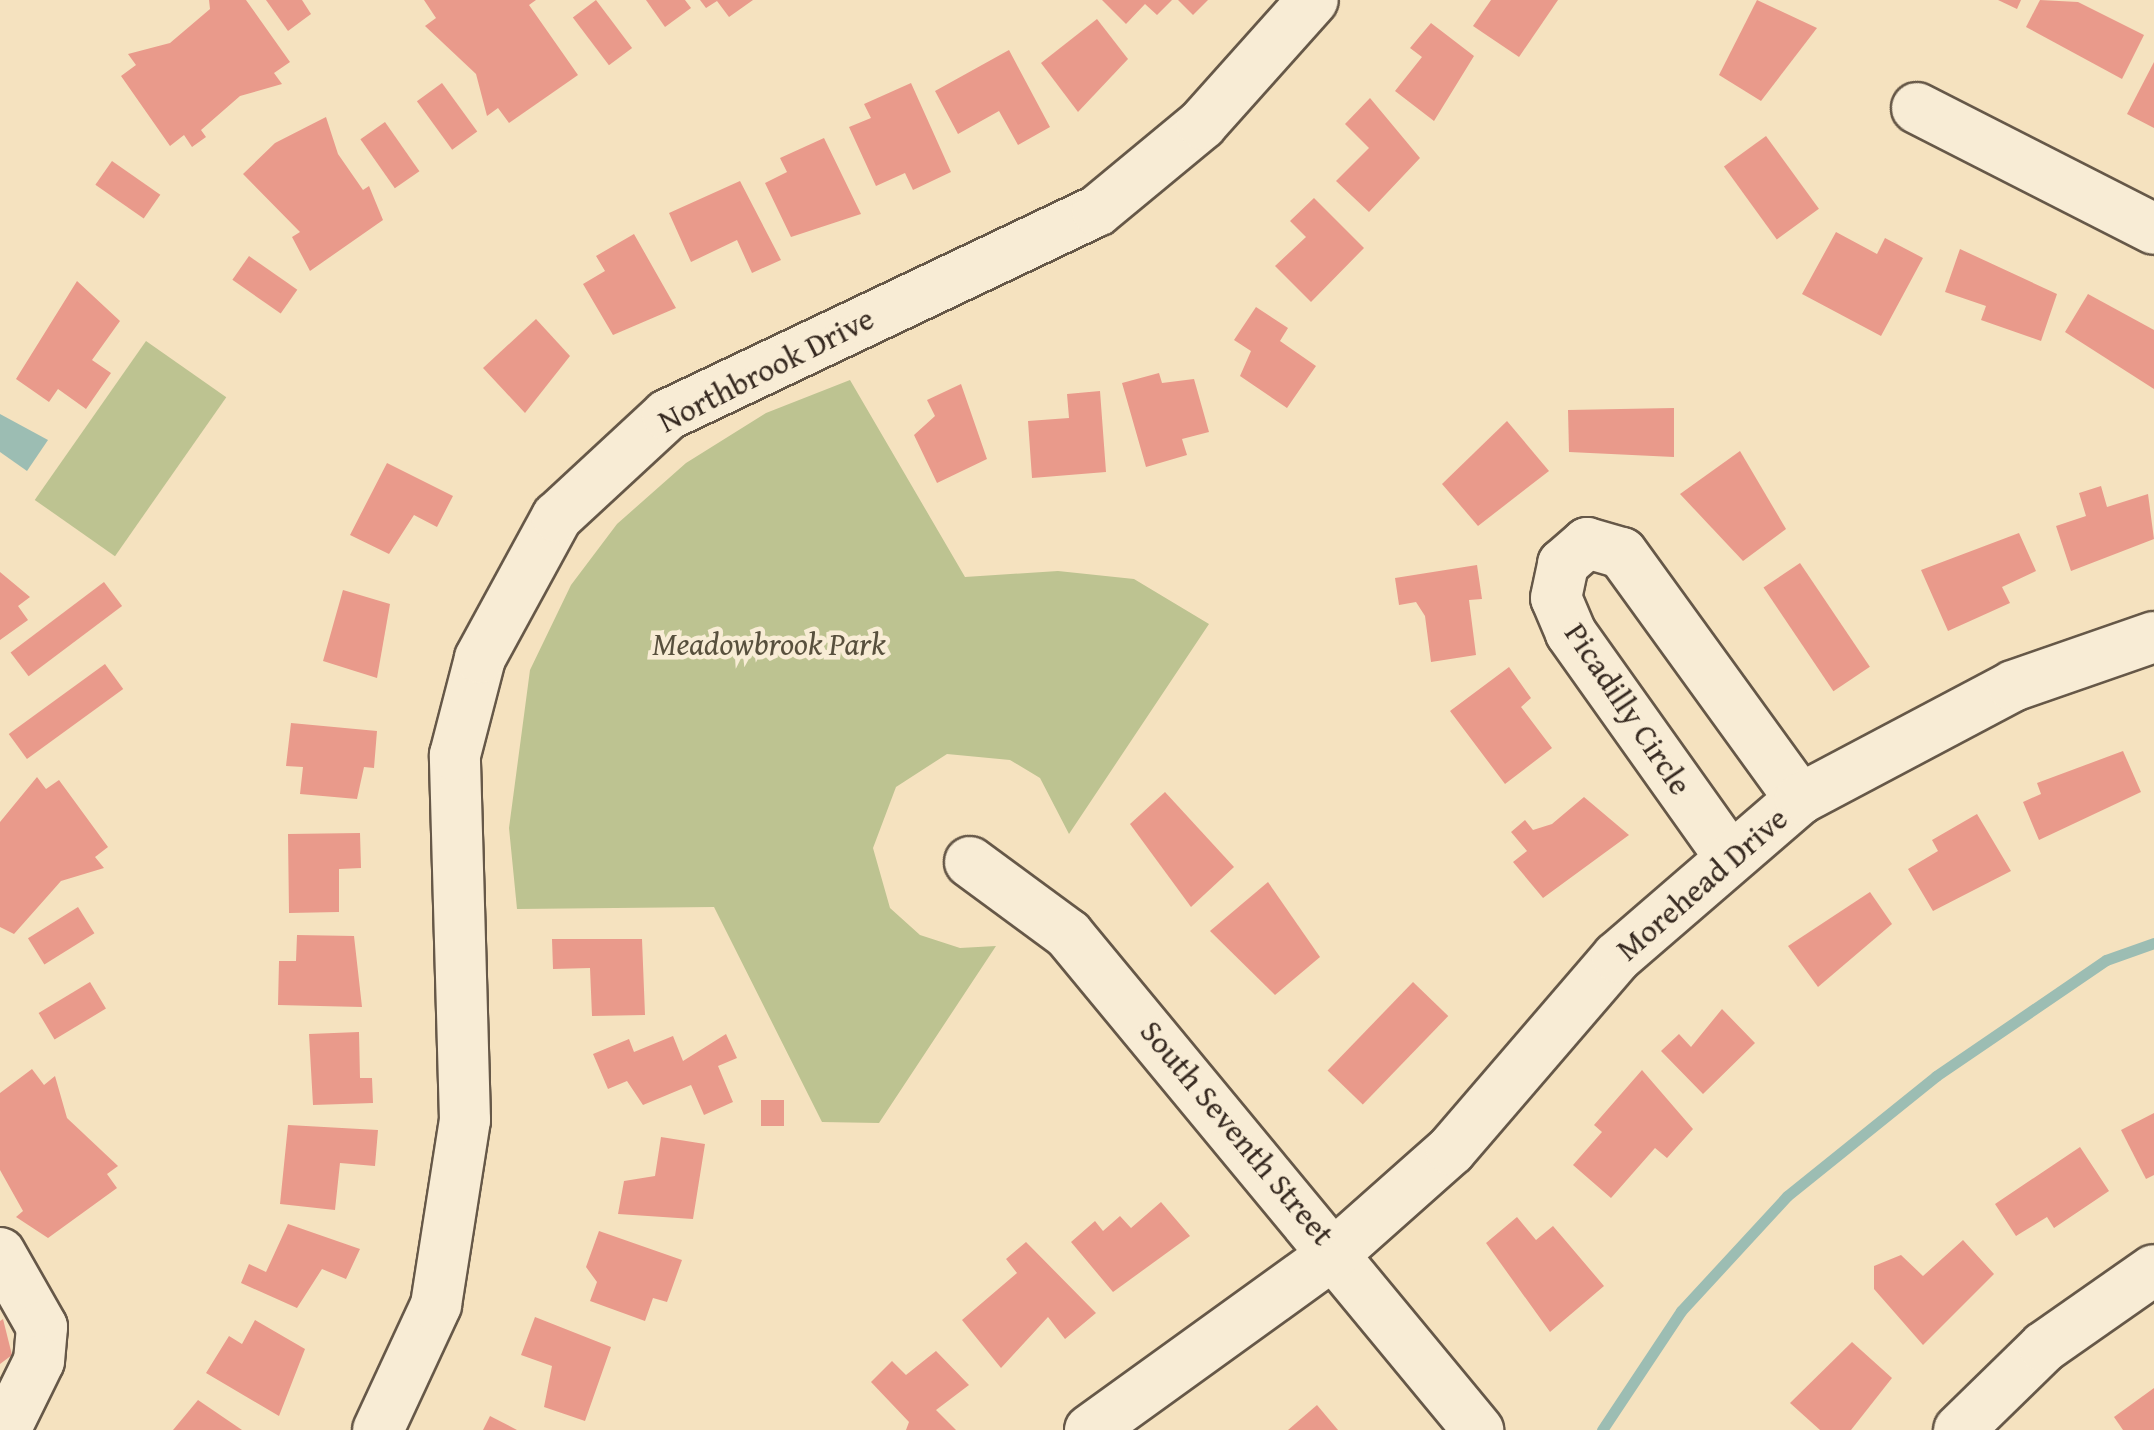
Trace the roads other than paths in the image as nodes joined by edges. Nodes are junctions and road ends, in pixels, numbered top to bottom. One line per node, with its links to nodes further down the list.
1 (1312, 0): 12 (street, Northbrook Drive)
2 (1917, 108): 3 (street)
3 (2154, 229)
4 (2154, 637): 5 (street, Morehead Drive)
5 (1800, 799): 6 (street, Morehead Drive); 6 (street, Picadilly Circle)
6 (1730, 857): 9 (street, Morehead Drive)
7 (970, 862): 9 (street, South Seventh Street)
8 (0, 1253): 11 (street)
9 (1336, 1253): 13 (street, Morehead Drive); 14 (street, South Seventh Street)
10 (2154, 1270): 15 (street)
11 (5, 1430)
12 (378, 1430)
13 (1090, 1430)
14 (1478, 1430)
15 (1959, 1430)

